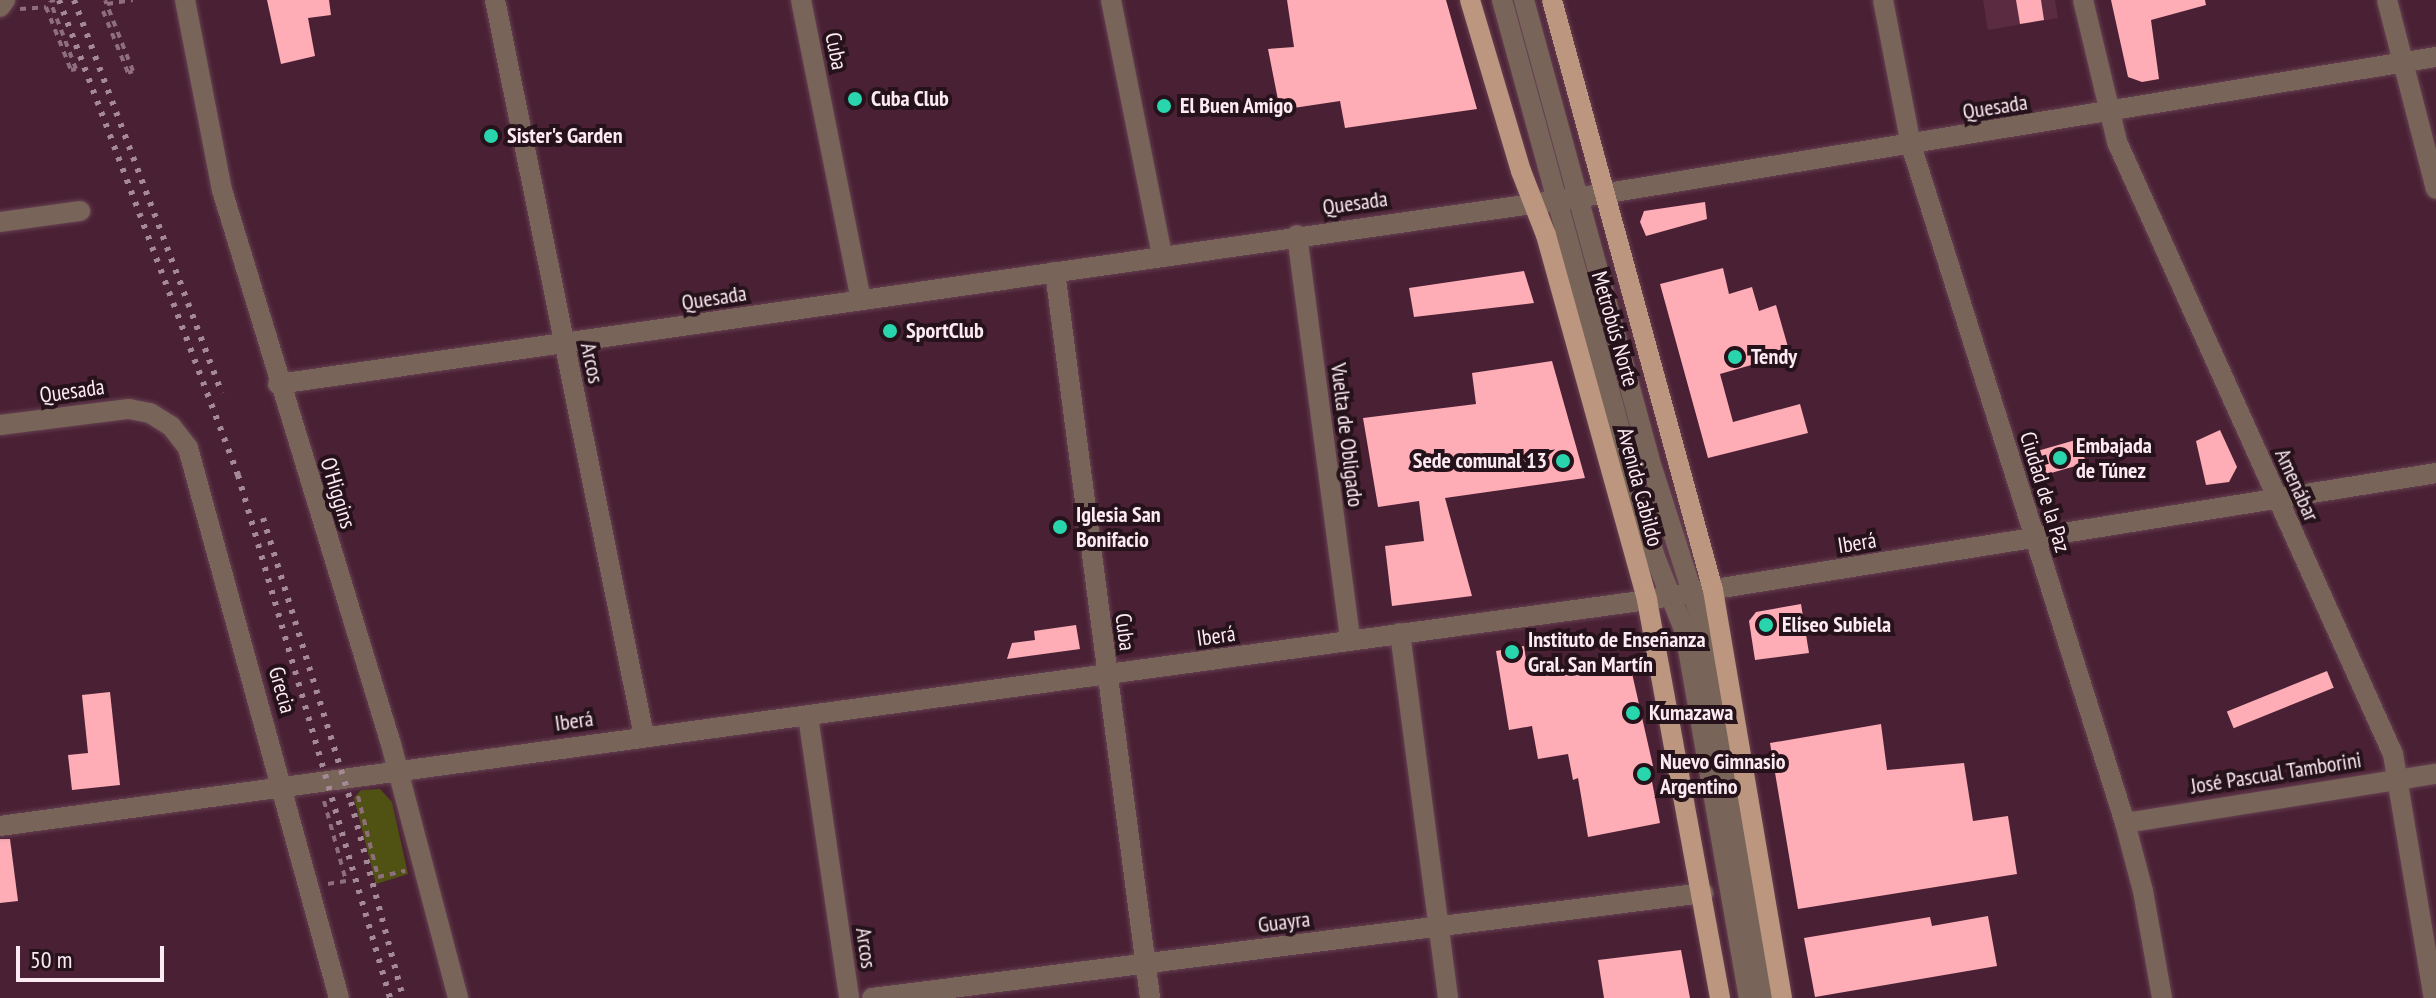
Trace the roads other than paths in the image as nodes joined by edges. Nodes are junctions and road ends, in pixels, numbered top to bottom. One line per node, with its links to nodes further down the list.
1 (5, 0): 13 (street)
2 (185, 0): 30 (street, O'Higgins)
3 (495, 0): 29 (street, Arcos)
4 (801, 0): 28 (street, Cuba)
5 (1111, 0): 26 (street)
6 (1470, 0): 22 (main road, Avenida Cabildo)
7 (1502, 0): 21 (street, Metrobús Norte)
8 (1524, 0): 20 (street, Metrobús Norte)
9 (1552, 0): 19 (main road, Avenida Cabildo)
10 (1883, 0): 17 (street, Ciudad de la Paz)
11 (2083, 0): 16 (street, Amenábar)
12 (2387, 0): 15 (street)
13 (0, 7)
14 (2436, 57): 15 (street, Quesada)
15 (2400, 62): 16 (street, Quesada); 18 (street)
16 (2108, 113): 17 (street, Quesada); 34 (street, Amenábar)
17 (1911, 145): 19 (street, Quesada); 35 (street, Ciudad de la Paz)
18 (2436, 189)
19 (1608, 193): 20 (street, Quesada); 36 (main road, Avenida Cabildo)
20 (1576, 197): 21 (street, Quesada); 37 (street, Metrobús Norte)
21 (1555, 199): 22 (street, Quesada); 38 (street, Metrobús Norte)
22 (1533, 202): 25 (street, Quesada); 39 (main road, Avenida Cabildo)
23 (80, 211): 24 (street)
24 (0, 222)
25 (1297, 235): 26 (street, Quesada); 41 (street, Vuelta de Obligado)
26 (1162, 256): 27 (street, Quesada)
27 (1055, 272): 28 (street, Quesada); 42 (street, Cuba)
28 (861, 300): 29 (street, Quesada)
29 (564, 345): 30 (street, Quesada); 44 (street, Arcos)
30 (278, 384): 45 (street, O'Higgins)
31 (150, 413): 32 (street, Quesada); 48 (street, Grecia)
32 (0, 425)
33 (2436, 473): 34 (street, Iberá)
34 (2278, 502): 35 (street, Iberá); 47 (street, Amenábar)
35 (2035, 541): 36 (street, Iberá); 49 (street, Ciudad de la Paz)
36 (1713, 590): 37 (street, Iberá); 63 (main road, Avenida Cabildo)
37 (1691, 593): 38 (street, Iberá); 62 (street, Metrobús Norte)
38 (1670, 596): 39 (street, Iberá); 61 (street, Metrobús Norte)
39 (1647, 600): 40 (street, Iberá); 51 (main road, Avenida Cabildo)
40 (1400, 633): 41 (street, Iberá); 52 (street)
41 (1350, 640): 42 (street, Iberá)
42 (1106, 676): 43 (street, Iberá); 53 (street, Cuba)
43 (808, 716): 44 (street, Iberá); 56 (street, Arcos)
44 (644, 736): 45 (street, Iberá)
45 (399, 771): 48 (street, Iberá); 55 (street, O'Higgins)
46 (2436, 774): 47 (street, José Pascual Tamborini)
47 (2400, 779): 49 (street, José Pascual Tamborini); 65 (street, Amenábar)
48 (285, 790): 50 (street, Iberá); 54 (street, Grecia)
49 (2125, 823): 64 (street, Ciudad de la Paz)
50 (0, 826)
51 (1703, 893): 52 (street, Guayra); 60 (main road, Avenida Cabildo)
52 (1438, 926): 53 (street, Guayra); 59 (street)
53 (1145, 963): 57 (street, Guayra); 58 (street, Cuba)
54 (339, 998)
55 (458, 998)
56 (849, 998)
57 (872, 998)
58 (1150, 998)
59 (1448, 998)
60 (1720, 998)
61 (1749, 998)
62 (1766, 998)
63 (1782, 998)
64 (2162, 998)
65 (2434, 998)

